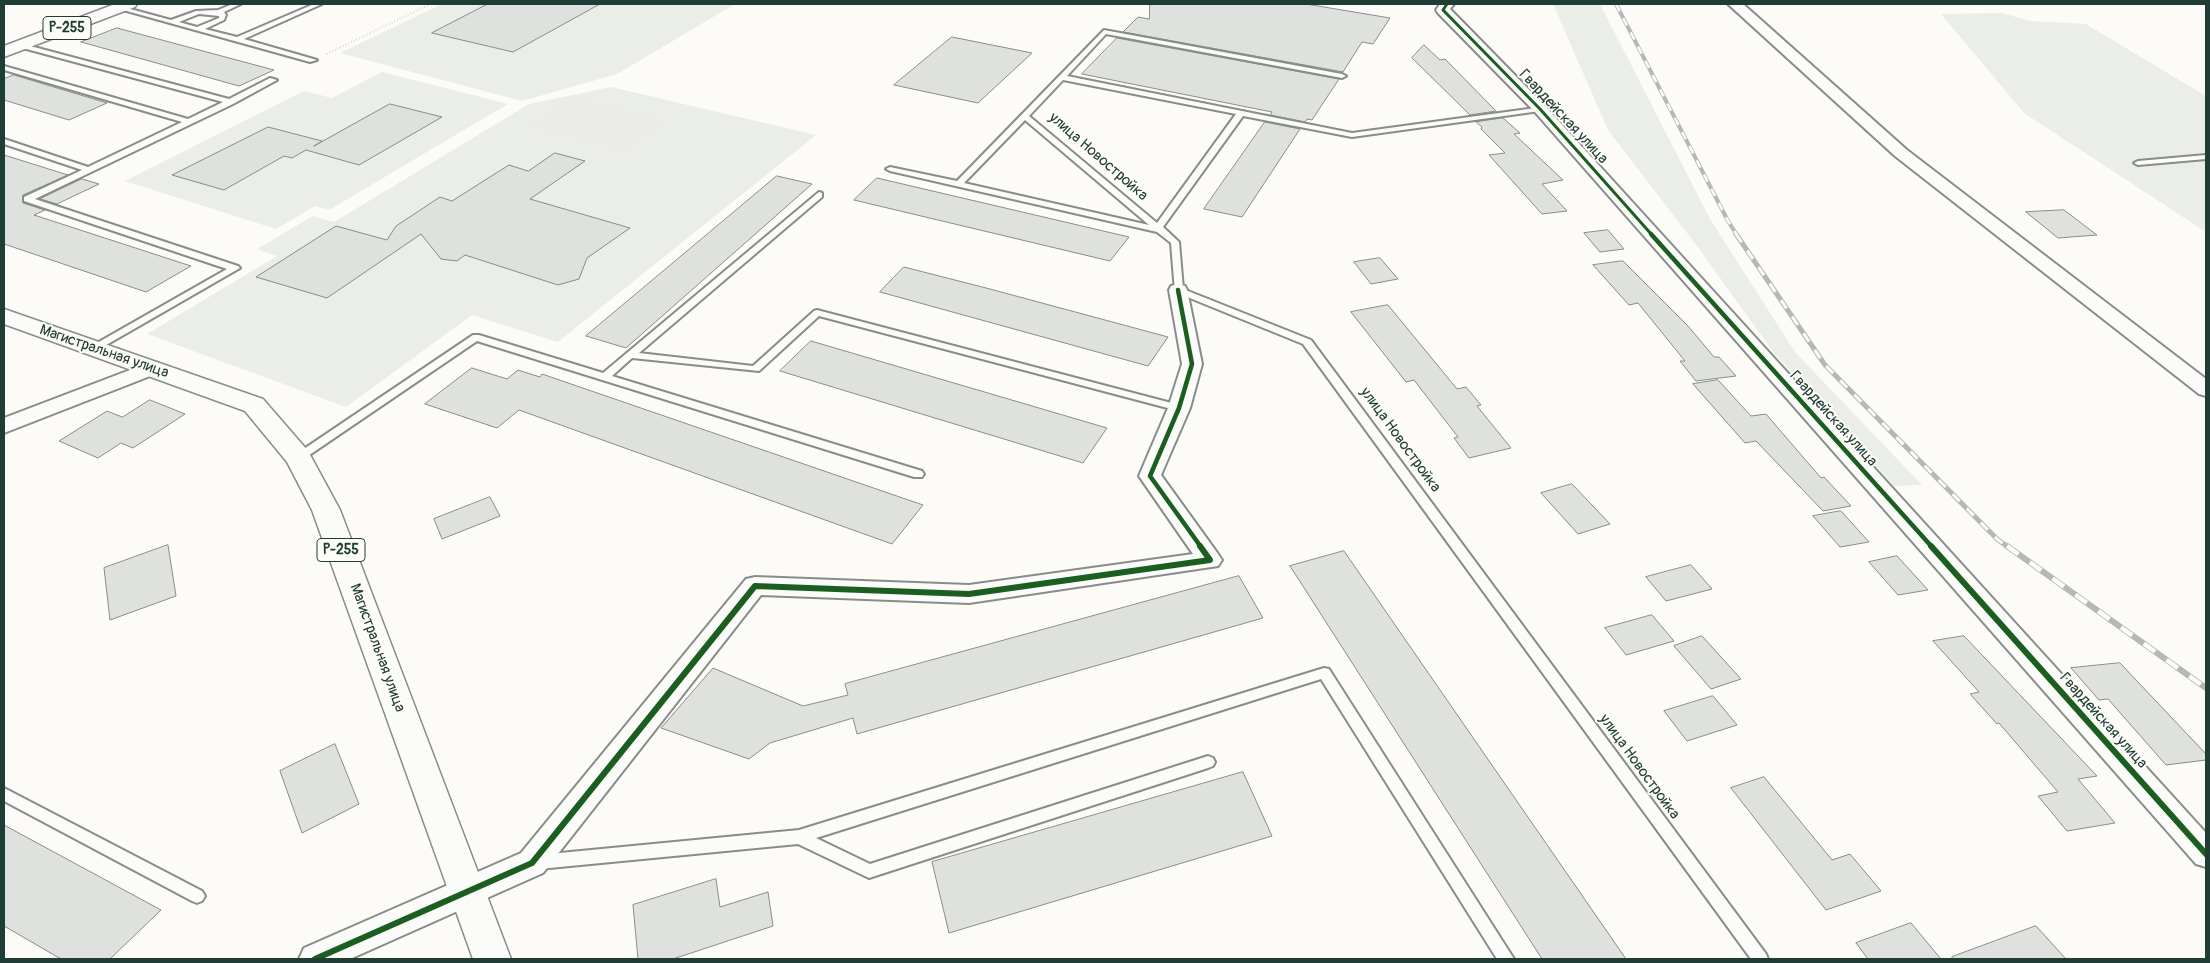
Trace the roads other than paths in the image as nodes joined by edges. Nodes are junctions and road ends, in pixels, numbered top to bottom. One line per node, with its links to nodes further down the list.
1 (238, 4): 6 (lane)
2 (319, 4): 9 (lane)
3 (1448, 4): 18 (street, Гвардейская улица)
4 (1736, 4): 36 (street)
5 (124, 6): 7 (lane); 10 (main road, Р-255)
6 (219, 12): 7 (lane); 8 (lane)
7 (172, 22): 8 (lane)
8 (198, 29): 9 (lane)
9 (237, 40): 12 (lane)
10 (22, 45): 11 (main road, Р-255); 17 (lane)
11 (4, 52)
12 (313, 60)
13 (4, 68): 21 (lane)
14 (1342, 76): 15 (lane, улица Новостройка)
15 (1062, 78): 19 (lane); 20 (lane, улица Новостройка)
16 (273, 80): 17 (lane)
17 (230, 102): 21 (lane)
18 (1540, 109): 19 (lane); 44 (street, Гвардейская улица)
19 (1241, 113): 29 (lane)
20 (1025, 116): 27 (lane); 29 (lane, улица Новостройка)
21 (189, 122): 26 (lane)
22 (4, 141): 26 (lane)
23 (2206, 157): 24 (lane)
24 (2138, 163)
25 (890, 169): 27 (lane)
26 (89, 170): 32 (lane)
27 (959, 184): 29 (lane)
28 (819, 195): 33 (lane)
29 (1157, 229): 30 (lane, улица Новостройка)
30 (1178, 290): 37 (street); 51 (lane, улица Новостройка)
31 (4, 316): 32 (main road, Магистральная улица / Р-255)
32 (94, 349): 34 (main road, Магистральная улица / Р-255)
33 (630, 355): 35 (lane); 37 (lane)
34 (151, 368): 38 (street); 39 (main road, Магистральная улица / Р-255)
35 (604, 377): 39 (lane); 40 (lane)
36 (2206, 389)
37 (1179, 408): 45 (street)
38 (4, 426)
39 (298, 457): 46 (main road, Магистральная улица / Р-255)
40 (918, 474)
41 (1208, 762): 43 (lane)
42 (4, 794): 47 (lane)
43 (799, 837): 45 (lane); 50 (lane)
44 (2206, 854)
45 (532, 863): 46 (street)
46 (467, 893): 48 (street); 49 (main road, Магистральная улица / Р-255)
47 (197, 896)
48 (315, 959)
49 (492, 959)
50 (1506, 959)
51 (1760, 959)

